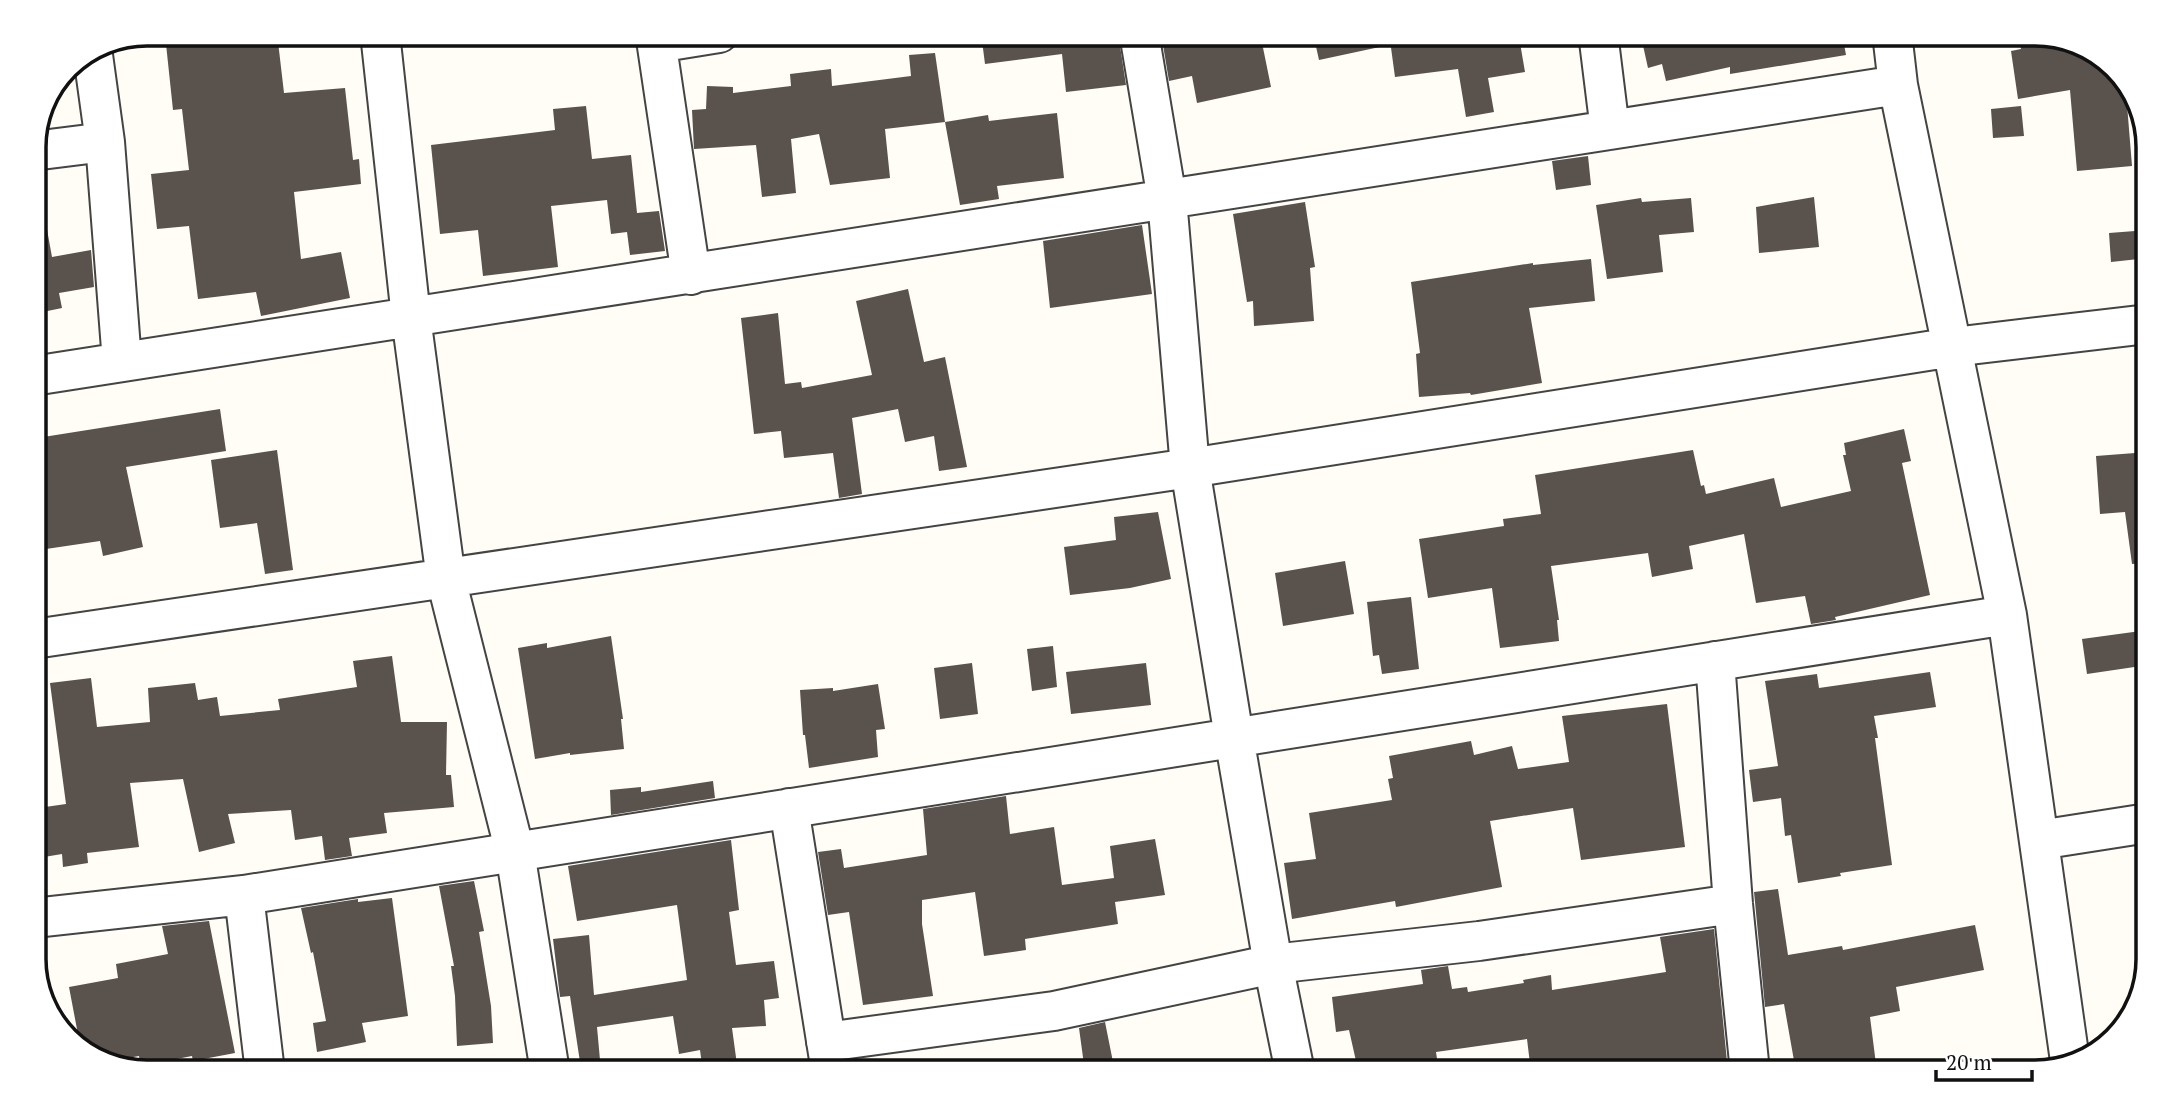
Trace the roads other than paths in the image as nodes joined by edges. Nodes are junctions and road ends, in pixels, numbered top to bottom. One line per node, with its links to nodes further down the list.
1 (381, 46): 13 (street)
2 (657, 46): 12 (street)
3 (1141, 46): 11 (street)
4 (1600, 46): 8 (street)
5 (1894, 46): 7 (street)
6 (94, 61): 9 (street)
7 (1898, 85): 8 (street); 15 (street)
8 (1610, 130): 11 (street)
9 (105, 142): 10 (street); 16 (street)
10 (46, 149)
11 (1167, 199): 12 (street); 18 (street)
12 (691, 275): 13 (street)
13 (411, 317): 16 (street); 19 (street)
14 (2135, 326): 15 (street)
15 (1953, 347): 18 (street); 20 (street)
16 (122, 362): 17 (street)
17 (46, 374)
18 (1190, 468): 19 (street); 23 (street)
19 (446, 579): 21 (street); 27 (street)
20 (2007, 615): 22 (street); 26 (street)
21 (46, 637)
22 (1715, 661): 23 (street); 29 (street)
23 (1234, 737): 24 (street); 31 (street)
24 (789, 808): 27 (street); 33 (street)
25 (2136, 825): 26 (street)
26 (2039, 840): 32 (street)
27 (515, 852): 28 (street); 35 (street)
28 (244, 895): 30 (street); 34 (street)
29 (1733, 904): 31 (street); 37 (street)
30 (46, 917)
31 (1273, 964): 33 (street); 36 (street)
32 (2069, 1053)
33 (829, 1057)
34 (264, 1060)
35 (548, 1060)
36 (1293, 1060)
37 (1749, 1060)

